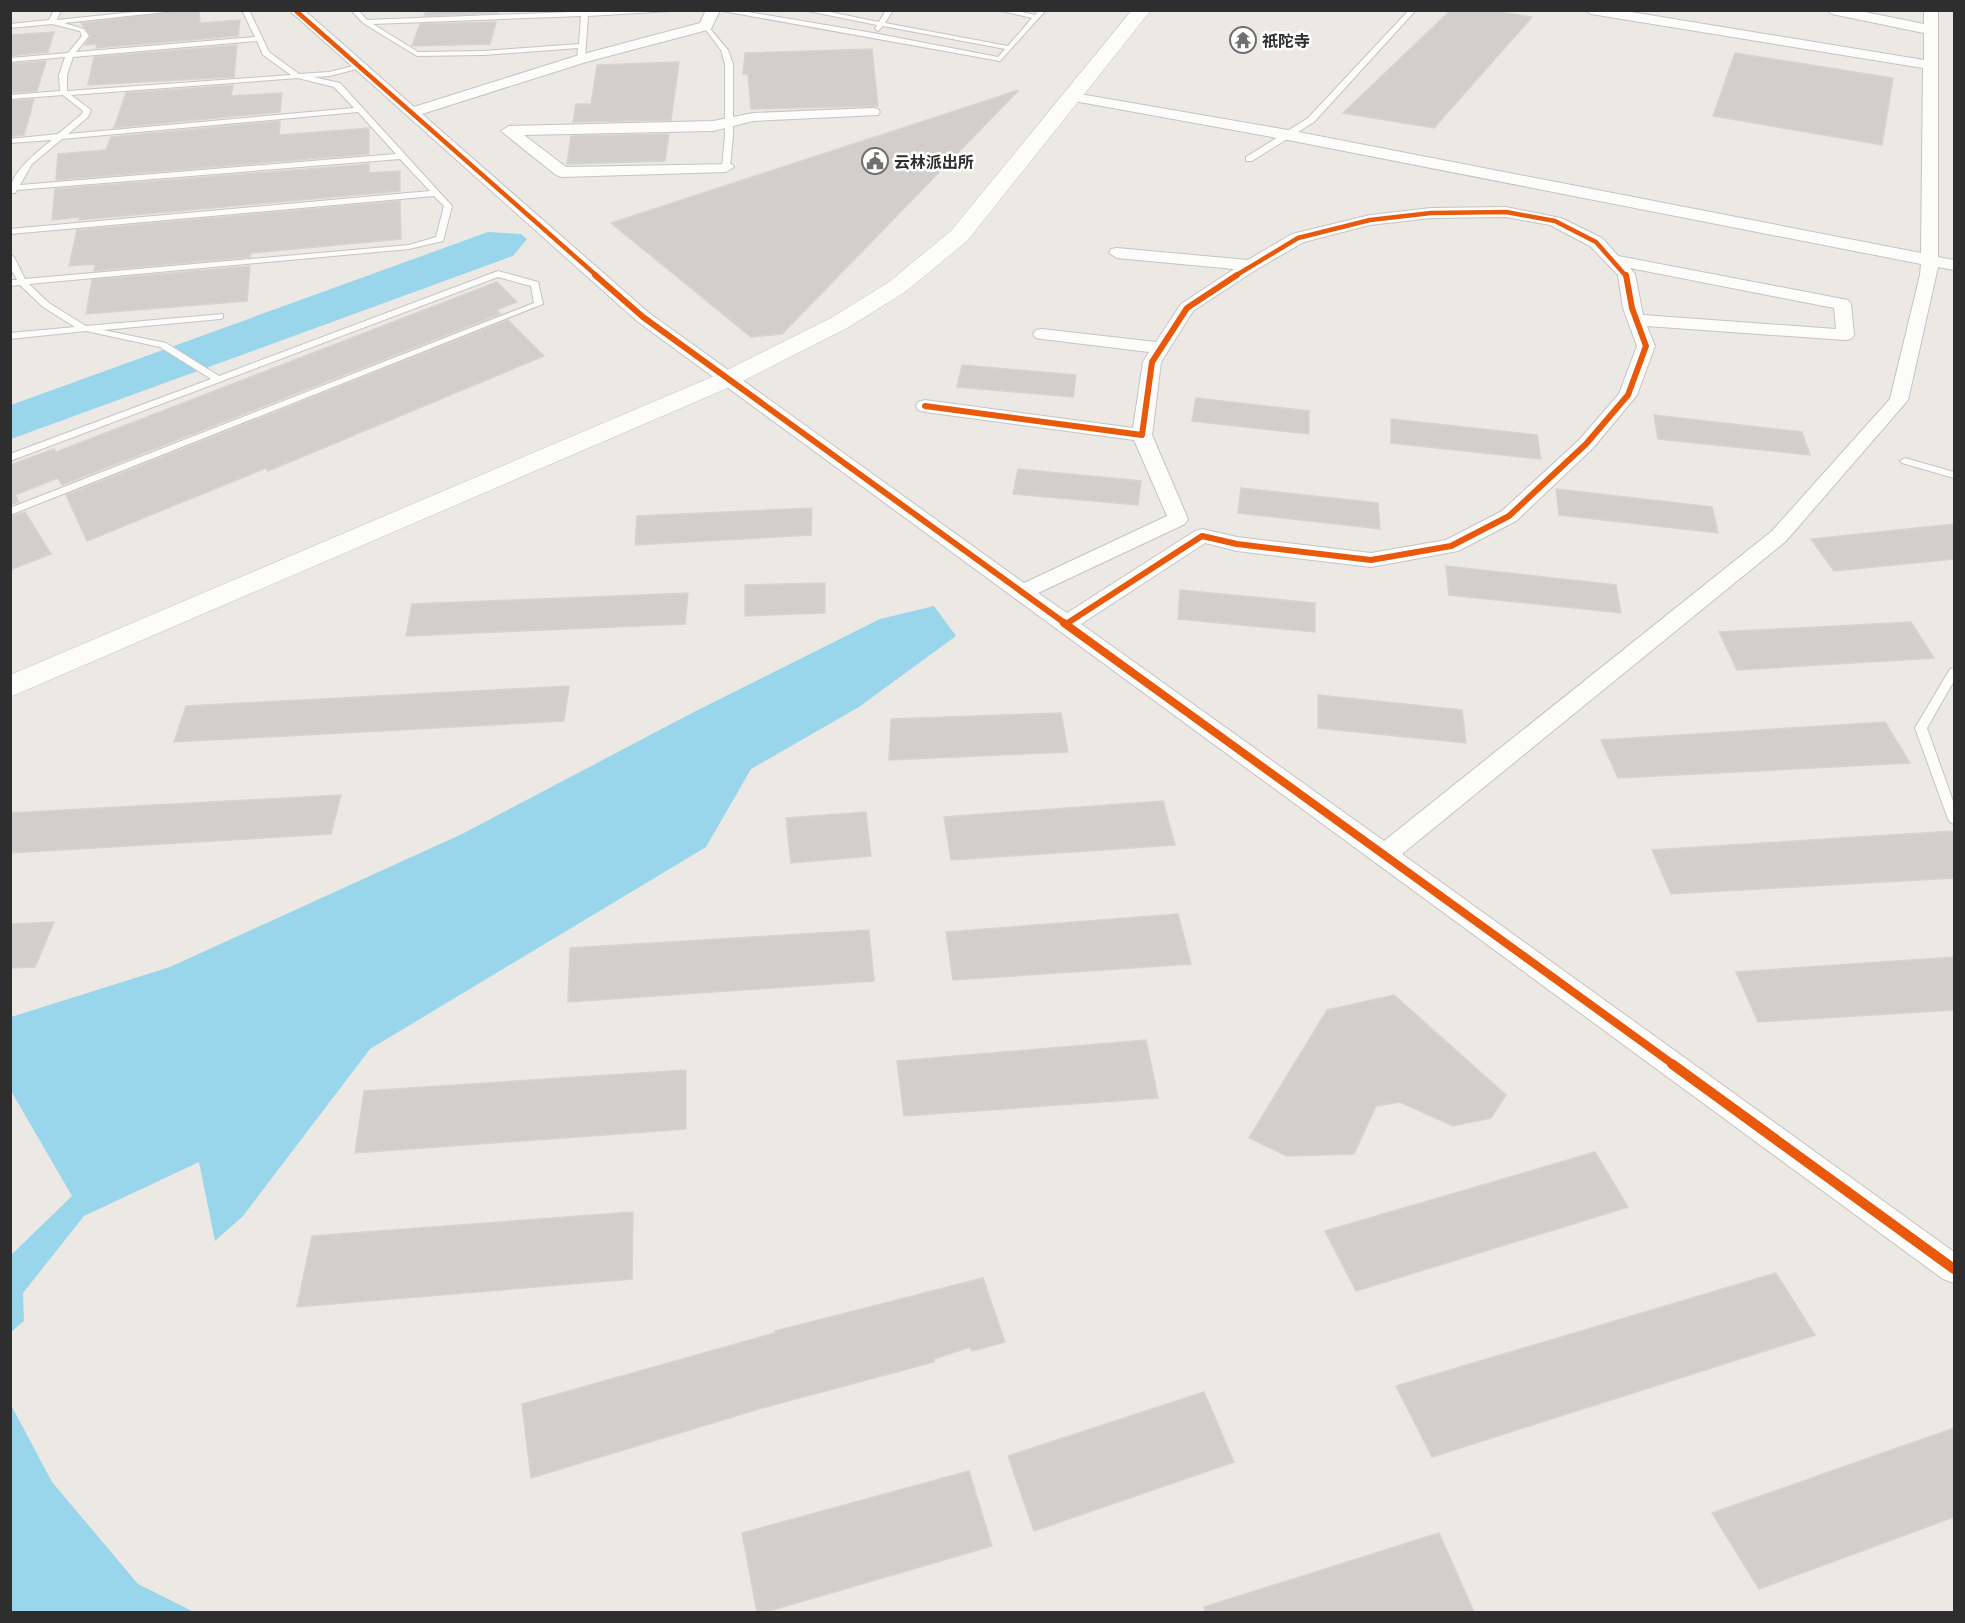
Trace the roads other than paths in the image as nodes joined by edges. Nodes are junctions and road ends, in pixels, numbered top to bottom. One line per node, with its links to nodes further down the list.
1 (58, 10): 21 (lane)
2 (180, 10): 21 (lane)
3 (245, 10): 27 (lane)
4 (295, 10): 33 (street)
5 (354, 10): 22 (lane)
6 (685, 10): 18 (lane)
7 (713, 10): 25 (street)
8 (720, 10): 26 (lane)
9 (806, 10): 23 (lane)
10 (890, 10): 23 (lane)
11 (1000, 10): 19 (lane)
12 (1043, 10): 19 (lane)
13 (1142, 10): 37 (street)
14 (1413, 10): 42 (lane)
15 (1591, 10): 32 (street)
16 (1832, 10): 20 (street)
17 (516, 14): 18 (lane); 22 (lane)
18 (585, 14): 29 (lane)
19 (1037, 17): 28 (lane)
20 (1931, 20): 32 (street)
21 (52, 22): 24 (lane); 30 (lane)
22 (365, 22): 29 (lane)
23 (881, 24): 26 (lane); 28 (lane)
24 (10, 26)
25 (706, 26): 29 (street); 41 (lane)
26 (873, 35): 28 (lane)
27 (259, 39): 30 (lane); 34 (lane)
28 (1010, 48)
29 (582, 52): 40 (street)
30 (70, 55): 31 (lane); 35 (lane)
31 (10, 60)
32 (1931, 65): 54 (street)
33 (358, 66): 34 (lane); 40 (street)
34 (297, 76): 35 (lane); 38 (lane)
35 (64, 93): 36 (lane); 43 (lane)
36 (10, 97)
37 (1074, 97): 42 (street); 66 (street)
38 (360, 110): 43 (lane); 45 (lane)
39 (873, 112): 41 (street)
40 (411, 113): 66 (street)
41 (729, 122): 47 (lane); 47 (street)
42 (1288, 135): 46 (lane); 54 (street)
43 (60, 137): 44 (lane); 48 (lane)
44 (10, 141)
45 (402, 156): 48 (lane); 49 (lane)
46 (1250, 159)
47 (726, 167)
48 (11, 191)
49 (437, 193): 50 (lane); 57 (lane)
50 (10, 232)
51 (1117, 253): 55 (street)
52 (10, 258): 57 (lane)
53 (1614, 260): 55 (street); 60 (street); 60 (street)
54 (1929, 260): 56 (street); 78 (street)
55 (1251, 265): 64 (street)
56 (1954, 265)
57 (21, 282): 58 (lane); 61 (lane)
58 (10, 283)
59 (220, 316): 61 (lane)
60 (1637, 320): 74 (street)
61 (82, 328): 63 (lane); 65 (lane)
62 (1042, 334): 64 (street)
63 (10, 336)
64 (1161, 348): 68 (street)
65 (215, 378): 69 (lane); 72 (lane)
66 (728, 379): 73 (street); 76 (street)
67 (925, 406): 68 (street)
68 (1142, 435): 73 (street)
69 (10, 458)
70 (1905, 461): 71 (lane)
71 (1954, 475)
72 (10, 512)
73 (1022, 592): 74 (street)
74 (1066, 624): 78 (street)
75 (1954, 672): 77 (lane)
76 (10, 687)
77 (1954, 819)
78 (1384, 855): 79 (street)
79 (1954, 1269)

